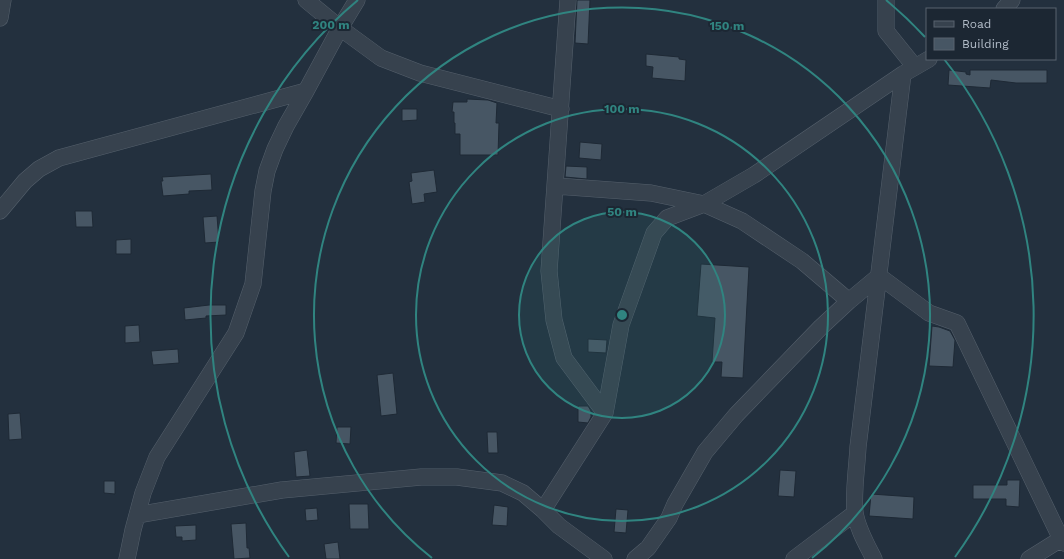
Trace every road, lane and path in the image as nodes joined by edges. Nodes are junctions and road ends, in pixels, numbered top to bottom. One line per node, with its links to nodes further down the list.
1 (3, 0): 8 (street)
2 (306, 0): 9 (street)
3 (357, 0): 9 (street)
4 (568, 0): 13 (street)
5 (886, 0): 11 (street)
6 (1012, 0): 7 (street)
7 (1005, 8)
8 (0, 18)
9 (340, 28): 12 (street); 13 (street)
10 (927, 60): 11 (street)
11 (909, 70): 15 (street); 17 (street)
12 (306, 91): 16 (street); 22 (street)
13 (561, 109): 14 (street)
14 (556, 186): 15 (street); 19 (street)
15 (704, 204): 18 (street); 19 (street)
16 (0, 211)
17 (879, 276): 18 (street); 21 (street); 23 (street)
18 (849, 301): 26 (street)
19 (605, 413): 20 (street)
20 (543, 510): 22 (street); 25 (street)
21 (855, 513): 27 (street); 28 (street)
22 (137, 515): 24 (street)
23 (1062, 541): 29 (street)
24 (127, 559)
25 (604, 559)
26 (635, 559)
27 (794, 559)
28 (874, 559)
29 (1029, 559)

